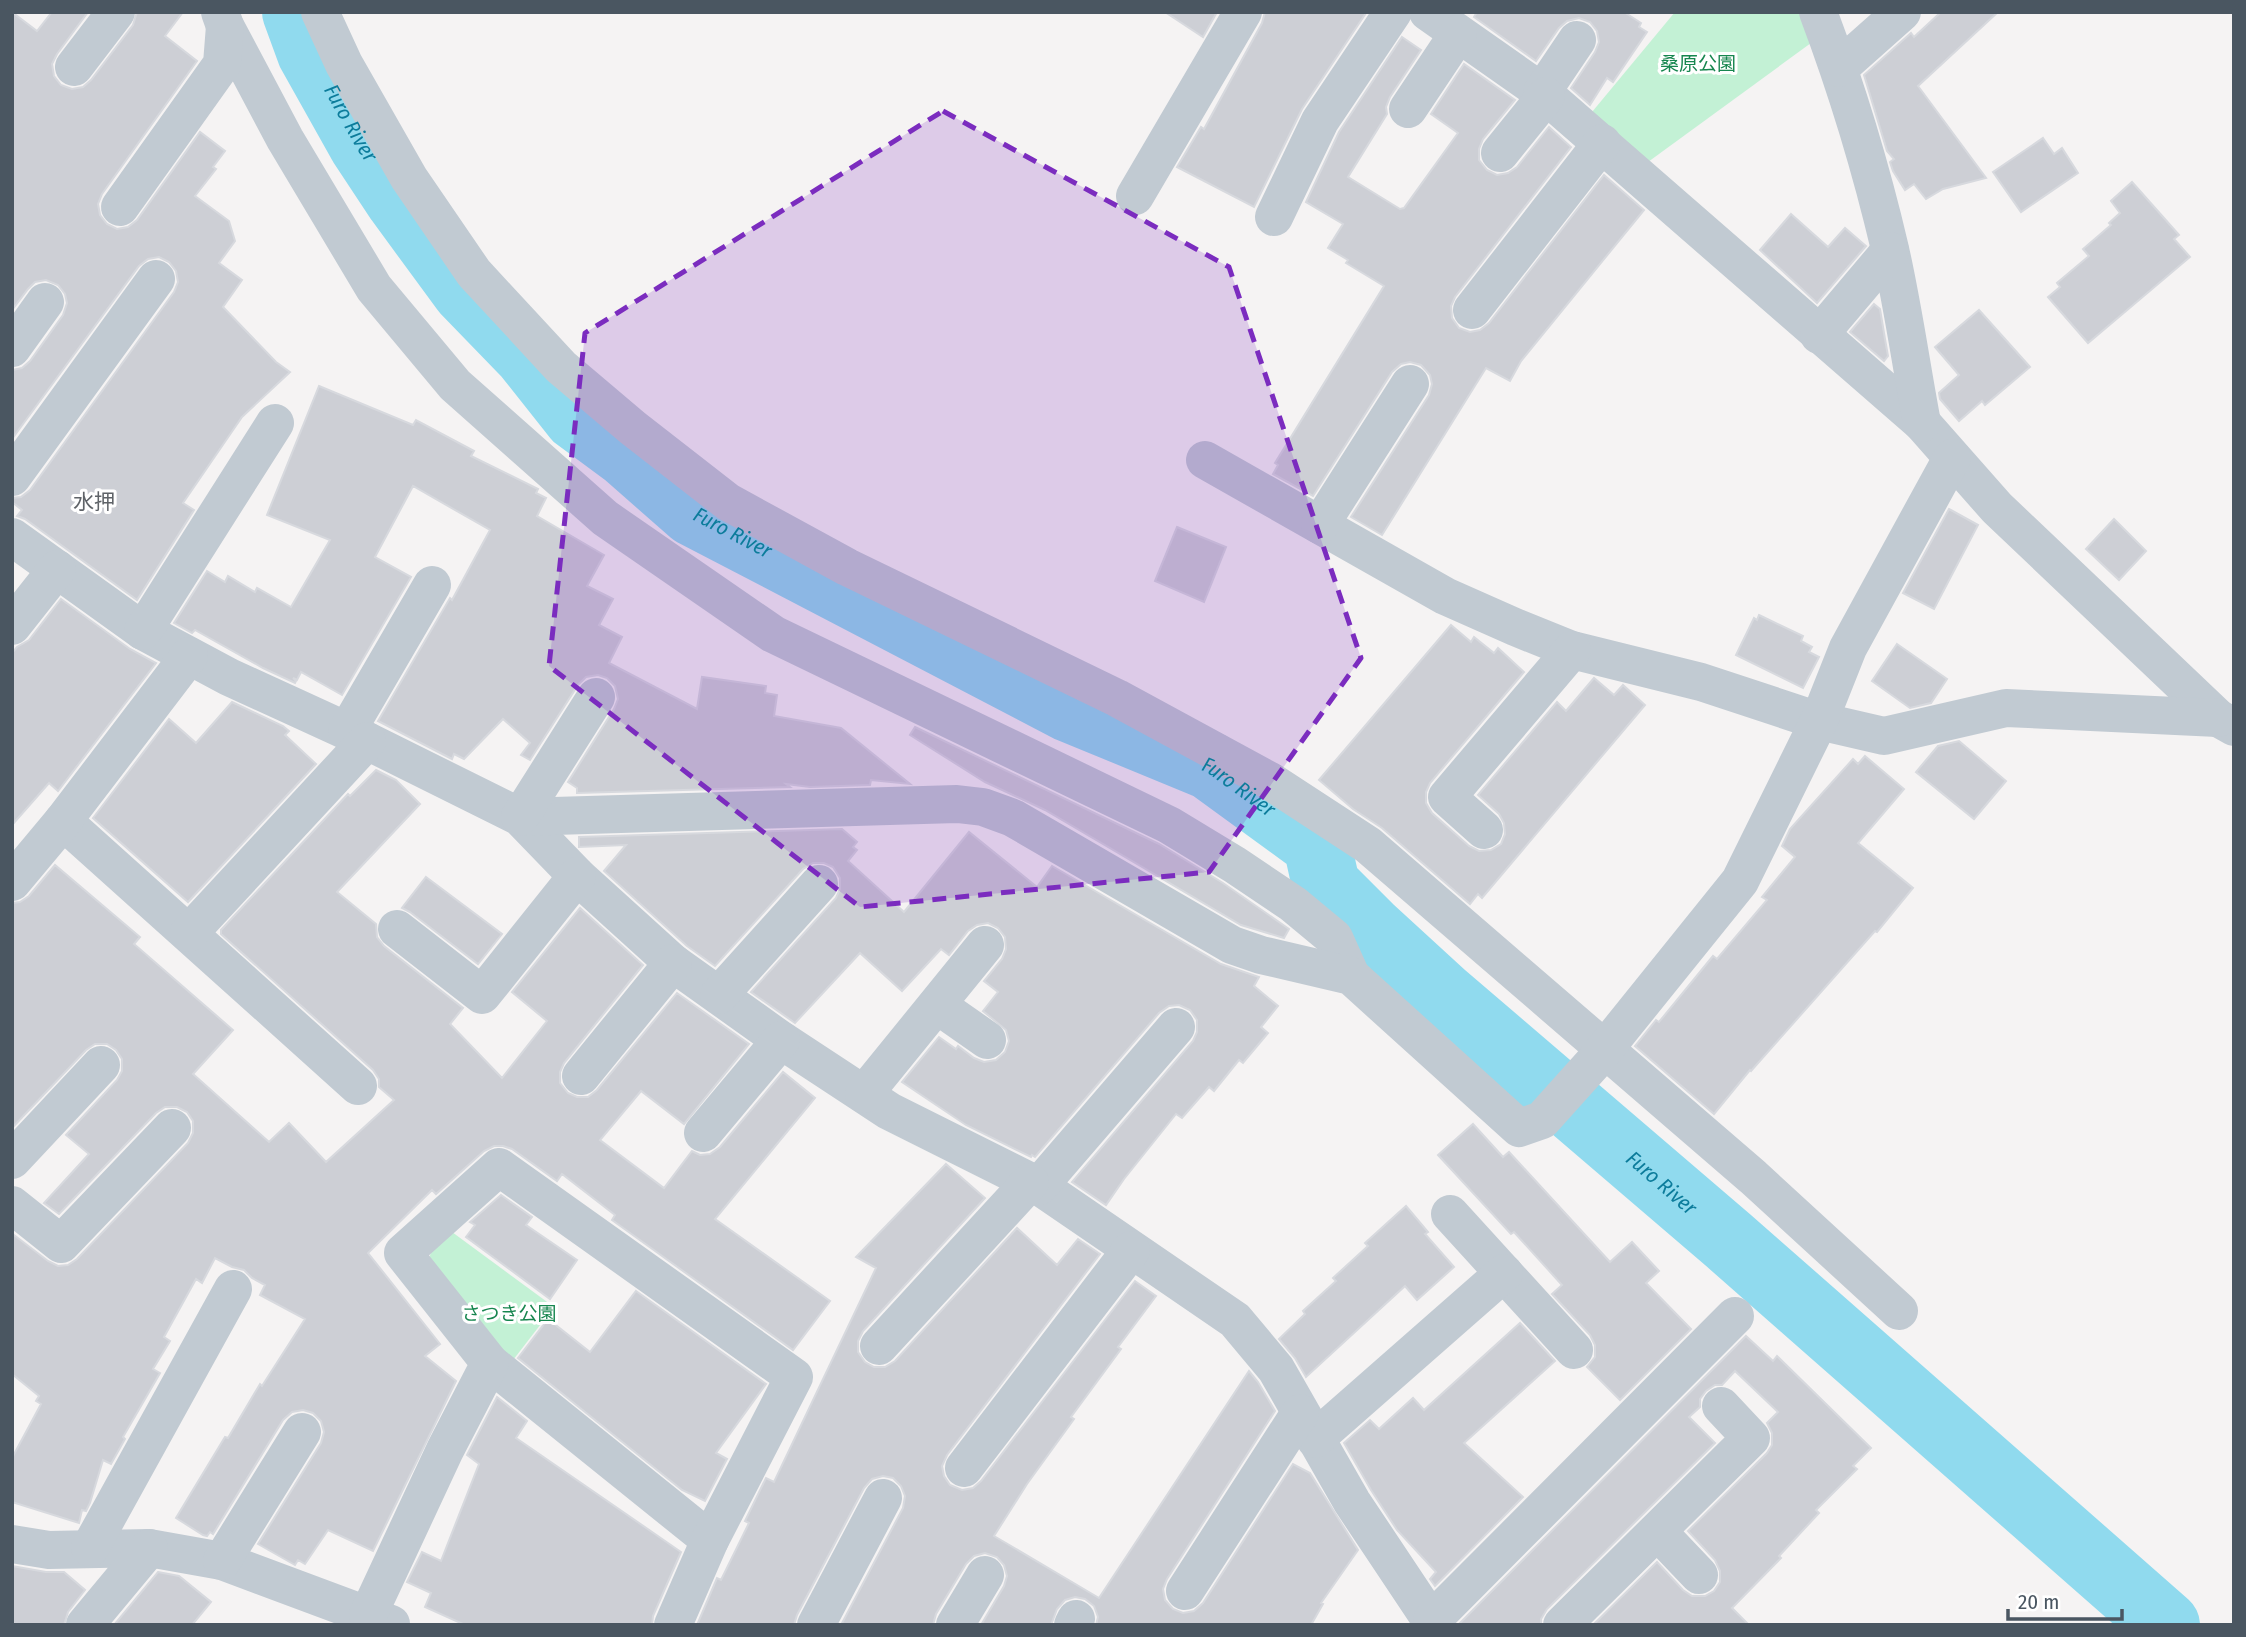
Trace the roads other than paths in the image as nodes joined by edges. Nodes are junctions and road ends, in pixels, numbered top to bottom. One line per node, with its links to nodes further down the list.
1 (116, 12): 10 (street)
2 (320, 12): 59 (street)
3 (1243, 12): 16 (street)
4 (1392, 12): 18 (street)
5 (1818, 12): 11 (street)
6 (1902, 12): 11 (street)
7 (216, 17): 17 (street); 53 (street)
8 (1449, 21): 12 (street); 13 (street)
9 (1577, 40): 12 (street)
10 (74, 67)
11 (1839, 68): 19 (street)
12 (1544, 94): 14 (street); 15 (street)
13 (1408, 109)
14 (1602, 143): 22 (street); 23 (street)
15 (1500, 153)
16 (1135, 196)
17 (120, 207)
18 (1274, 217)
19 (1890, 251): 23 (street); 27 (street)
20 (156, 279): 30 (street)
21 (45, 302): 24 (street)
22 (1472, 310)
23 (1819, 335): 27 (street)
24 (12, 348)
25 (1410, 384): 31 (street)
26 (275, 423): 36 (street)
27 (1922, 423): 28 (street)
28 (1952, 458): 40 (street); 41 (street)
29 (1205, 460): 31 (street)
30 (12, 477)
31 (1320, 525): 37 (street)
32 (12, 537): 33 (street)
33 (57, 569): 35 (street); 36 (street)
34 (432, 585): 42 (street)
35 (12, 626)
36 (143, 631): 38 (street)
37 (1572, 650): 40 (street); 45 (street)
38 (189, 656): 42 (street); 44 (street)
39 (596, 697): 43 (street)
40 (1819, 721): 41 (street); 59 (street)
41 (2226, 722)
42 (357, 736): 43 (street); 50 (street)
43 (520, 817): 46 (street); 53 (street)
44 (63, 821): 47 (street); 50 (street)
45 (1484, 830)
46 (576, 876): 49 (street); 52 (street)
47 (12, 882)
48 (819, 884): 54 (street)
49 (397, 929)
50 (189, 933): 62 (street)
51 (985, 945): 55 (street)
52 (673, 963): 54 (street); 61 (street)
53 (1352, 975): 59 (street)
54 (719, 995): 57 (street)
55 (937, 1005): 58 (street); 63 (street)
56 (1176, 1027): 67 (street)
57 (781, 1040): 63 (street); 65 (street)
58 (987, 1040)
59 (1600, 1055): 73 (street)
60 (101, 1065): 66 (street)
61 (581, 1076)
62 (358, 1086)
63 (864, 1094): 67 (street)
64 (172, 1128): 68 (street)
65 (703, 1133)
66 (12, 1160)
67 (1035, 1184): 70 (street); 75 (street)
68 (12, 1205)
69 (1450, 1214): 71 (street)
70 (1131, 1250): 79 (street); 81 (street)
71 (1504, 1273): 76 (street); 79 (street)
72 (233, 1289): 86 (street)
73 (1899, 1311)
74 (1735, 1316): 93 (street)
75 (879, 1346)
76 (1574, 1350)
77 (490, 1363): 84 (street); 84 (street); 92 (street)
78 (1721, 1406): 83 (street)
79 (1308, 1426): 91 (street); 93 (street)
80 (302, 1432): 88 (street)
81 (964, 1468)
82 (883, 1498): 96 (street)
83 (1658, 1531): 90 (street); 98 (street)
84 (710, 1540): 95 (street)
85 (12, 1544): 86 (street)
86 (90, 1548): 87 (street)
87 (149, 1548): 88 (street); 94 (street)
88 (222, 1560): 92 (street)
89 (985, 1575): 97 (street)
90 (1699, 1575)
91 (1185, 1591)
92 (380, 1620)
93 (1433, 1623)
94 (85, 1625)
95 (673, 1625)
96 (816, 1625)
97 (955, 1625)
98 (1562, 1625)

